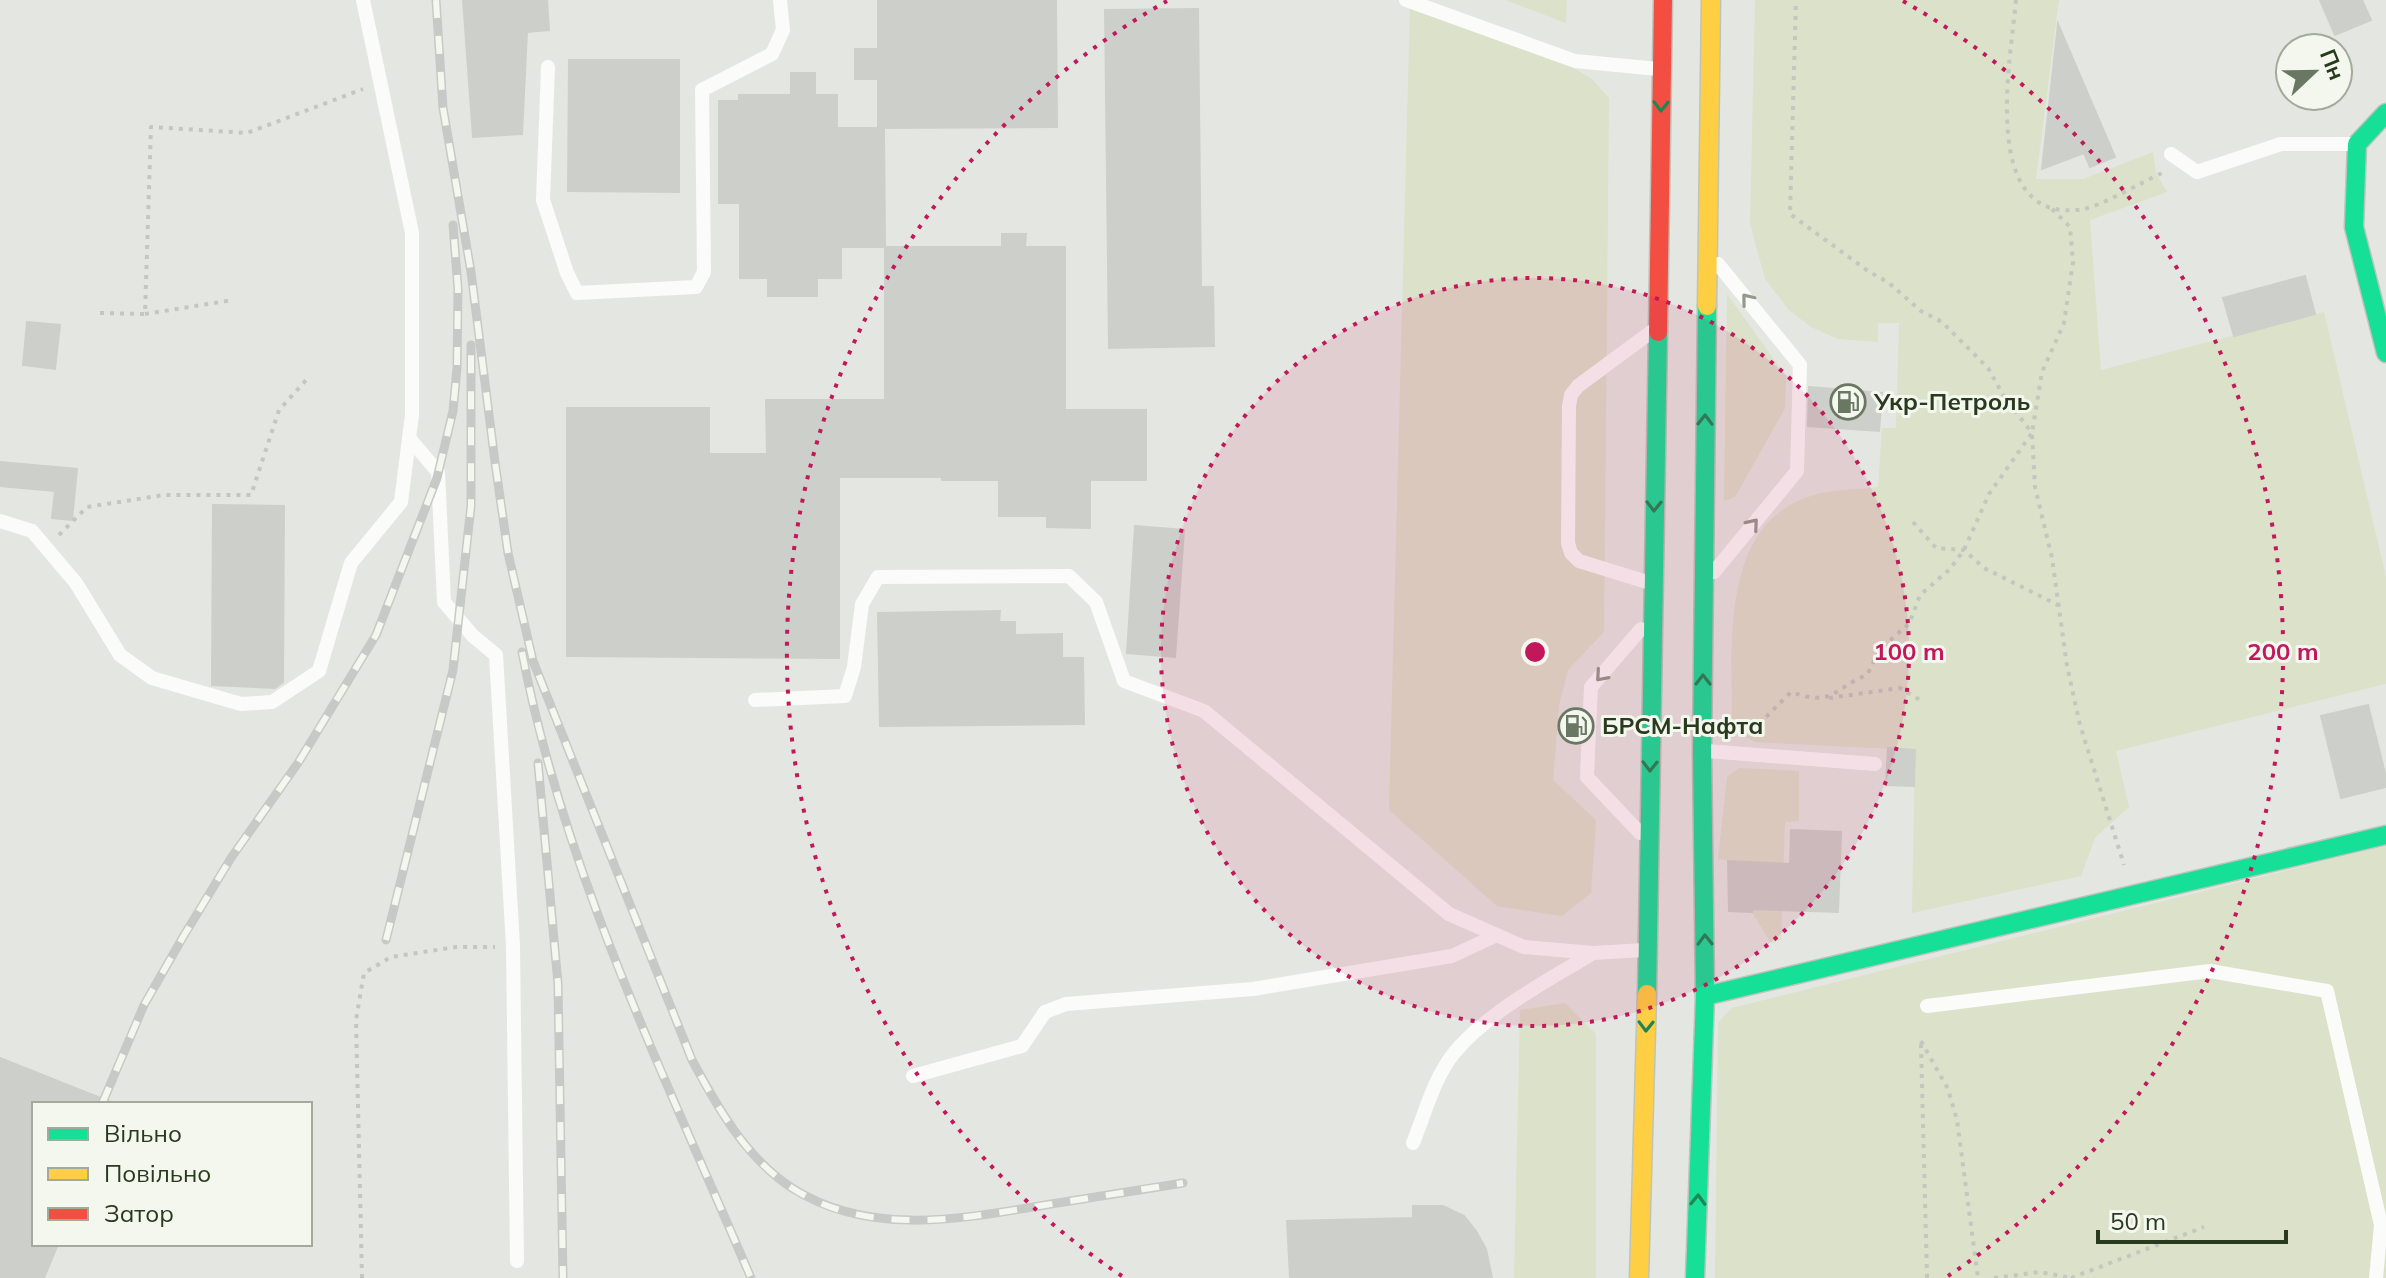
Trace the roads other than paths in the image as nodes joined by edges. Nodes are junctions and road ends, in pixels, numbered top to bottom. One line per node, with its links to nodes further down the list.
1 (363, 0): 14 (lane)
2 (780, 0): 6 (lane)
3 (1406, 0): 7 (lane)
4 (1663, 0): 7 (main road)
5 (1711, 0): 11 (main road)
6 (548, 67)
7 (1662, 69): 12 (main road, one-way to 12)
8 (2386, 113): 9 (main road)
9 (2357, 144): 10 (lane); 13 (main road)
10 (2171, 154)
11 (1707, 250): 17 (main road, one-way to 11); 17 (lane, one-way to 11)
12 (1657, 327): 16 (main road, one-way to 16); 16 (lane)
13 (2386, 353)
14 (409, 438): 15 (lane); 31 (lane)
15 (0, 521)
16 (1653, 584): 18 (main road)
17 (1704, 584): 20 (main road, one-way to 17)
18 (1652, 617): 23 (main road, one-way to 23); 23 (lane, one-way to 23)
19 (755, 700): 24 (lane)
20 (1702, 751): 21 (lane); 27 (main road, one-way to 20)
21 (1875, 764)
22 (2386, 835): 27 (main road)
23 (1649, 843): 25 (main road)
24 (1497, 935): 26 (lane); 29 (lane)
25 (1648, 950): 26 (lane); 32 (main road, one-way to 32)
26 (1593, 953): 30 (lane)
27 (1705, 996): 33 (main road, one-way to 27)
28 (1927, 1006): 34 (lane)
29 (913, 1076)
30 (1413, 1143)
31 (517, 1261)
32 (1639, 1278)
33 (1695, 1278)
34 (2376, 1278)

